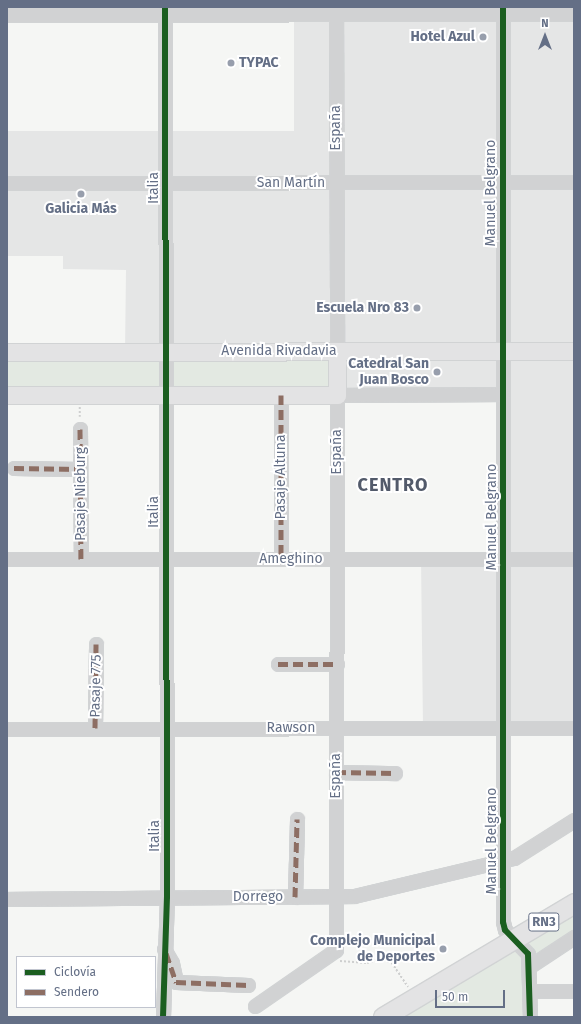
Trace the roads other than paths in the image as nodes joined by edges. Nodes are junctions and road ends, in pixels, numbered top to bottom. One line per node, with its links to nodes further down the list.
1 (165, 11): 2 (street); 5 (street); 8 (street, Italia)
2 (336, 11): 3 (street); 9 (street, España)
3 (503, 11): 4 (street); 10 (street, Manuel Belgrano)
4 (574, 14)
5 (7, 15)
6 (574, 182): 10 (street, San Martín)
7 (7, 183): 8 (street, San Martín)
8 (166, 183): 9 (street, San Martín); 15 (street, Italia)
9 (336, 183): 10 (street, San Martín); 11 (street, España)
10 (503, 183): 12 (street, Manuel Belgrano)
11 (337, 351): 12 (main road, Avenida Rivadavia); 15 (main road, Avenida Rivadavia); 20 (main road, España)
12 (503, 351): 13 (main road, Avenida Rivadavia); 16 (street, Manuel Belgrano)
13 (574, 351)
14 (7, 352): 15 (main road, Avenida Rivadavia)
15 (166, 352): 18 (street, Italia)
16 (503, 394): 20 (street); 29 (street, Manuel Belgrano)
17 (7, 395): 18 (main road)
18 (166, 395): 19 (main road); 27 (street, Italia)
19 (280, 395): 20 (main road); 28 (street, Pasaje Altuna)
20 (337, 395): 24 (street, España)
21 (80, 429): 23 (street, Pasaje Nieburg)
22 (14, 468): 23 (street)
23 (80, 469): 26 (street, Pasaje Nieburg)
24 (337, 558): 28 (street, Ameghino); 29 (street, Ameghino); 33 (street, España)
25 (7, 559): 26 (street, Ameghino)
26 (81, 559): 27 (street, Ameghino)
27 (166, 559): 28 (street, Ameghino); 35 (street, Italia)
28 (281, 559)
29 (504, 559): 30 (street, Ameghino); 37 (street, Manuel Belgrano)
30 (574, 559)
31 (96, 644): 34 (street, Pasaje 775)
32 (278, 664): 33 (street)
33 (337, 664): 36 (street, España)
34 (95, 728): 35 (street, Rawson); 39 (street, Rawson)
35 (167, 728): 36 (street, Rawson); 45 (street, Italia)
36 (337, 728): 37 (street, Rawson); 40 (street, España)
37 (504, 728): 38 (street, Rawson); 44 (street, Manuel Belgrano)
38 (574, 728)
39 (7, 729)
40 (336, 772): 41 (street); 47 (street, España)
41 (395, 773)
42 (297, 819): 46 (street)
43 (574, 820): 44 (street, Dorrego)
44 (504, 861): 47 (street, Dorrego); 51 (street, Manuel Belgrano)
45 (167, 897): 46 (street, Dorrego); 48 (street, Dorrego); 52 (street, Italia)
46 (295, 897): 47 (street, Dorrego)
47 (336, 897): 57 (street, España)
48 (7, 899)
49 (574, 903): 51 (highway, RN3)
50 (574, 937): 53 (street)
51 (515, 942): 53 (street, Manuel Belgrano); 59 (highway, RN3)
52 (163, 948): 54 (street); 58 (street, Italia)
53 (530, 966): 55 (street, Manuel Belgrano)
54 (248, 985)
55 (530, 991): 56 (street); 60 (street, Manuel Belgrano)
56 (574, 991)
57 (255, 1006)
58 (163, 1017)
59 (384, 1017)
60 (530, 1017)

